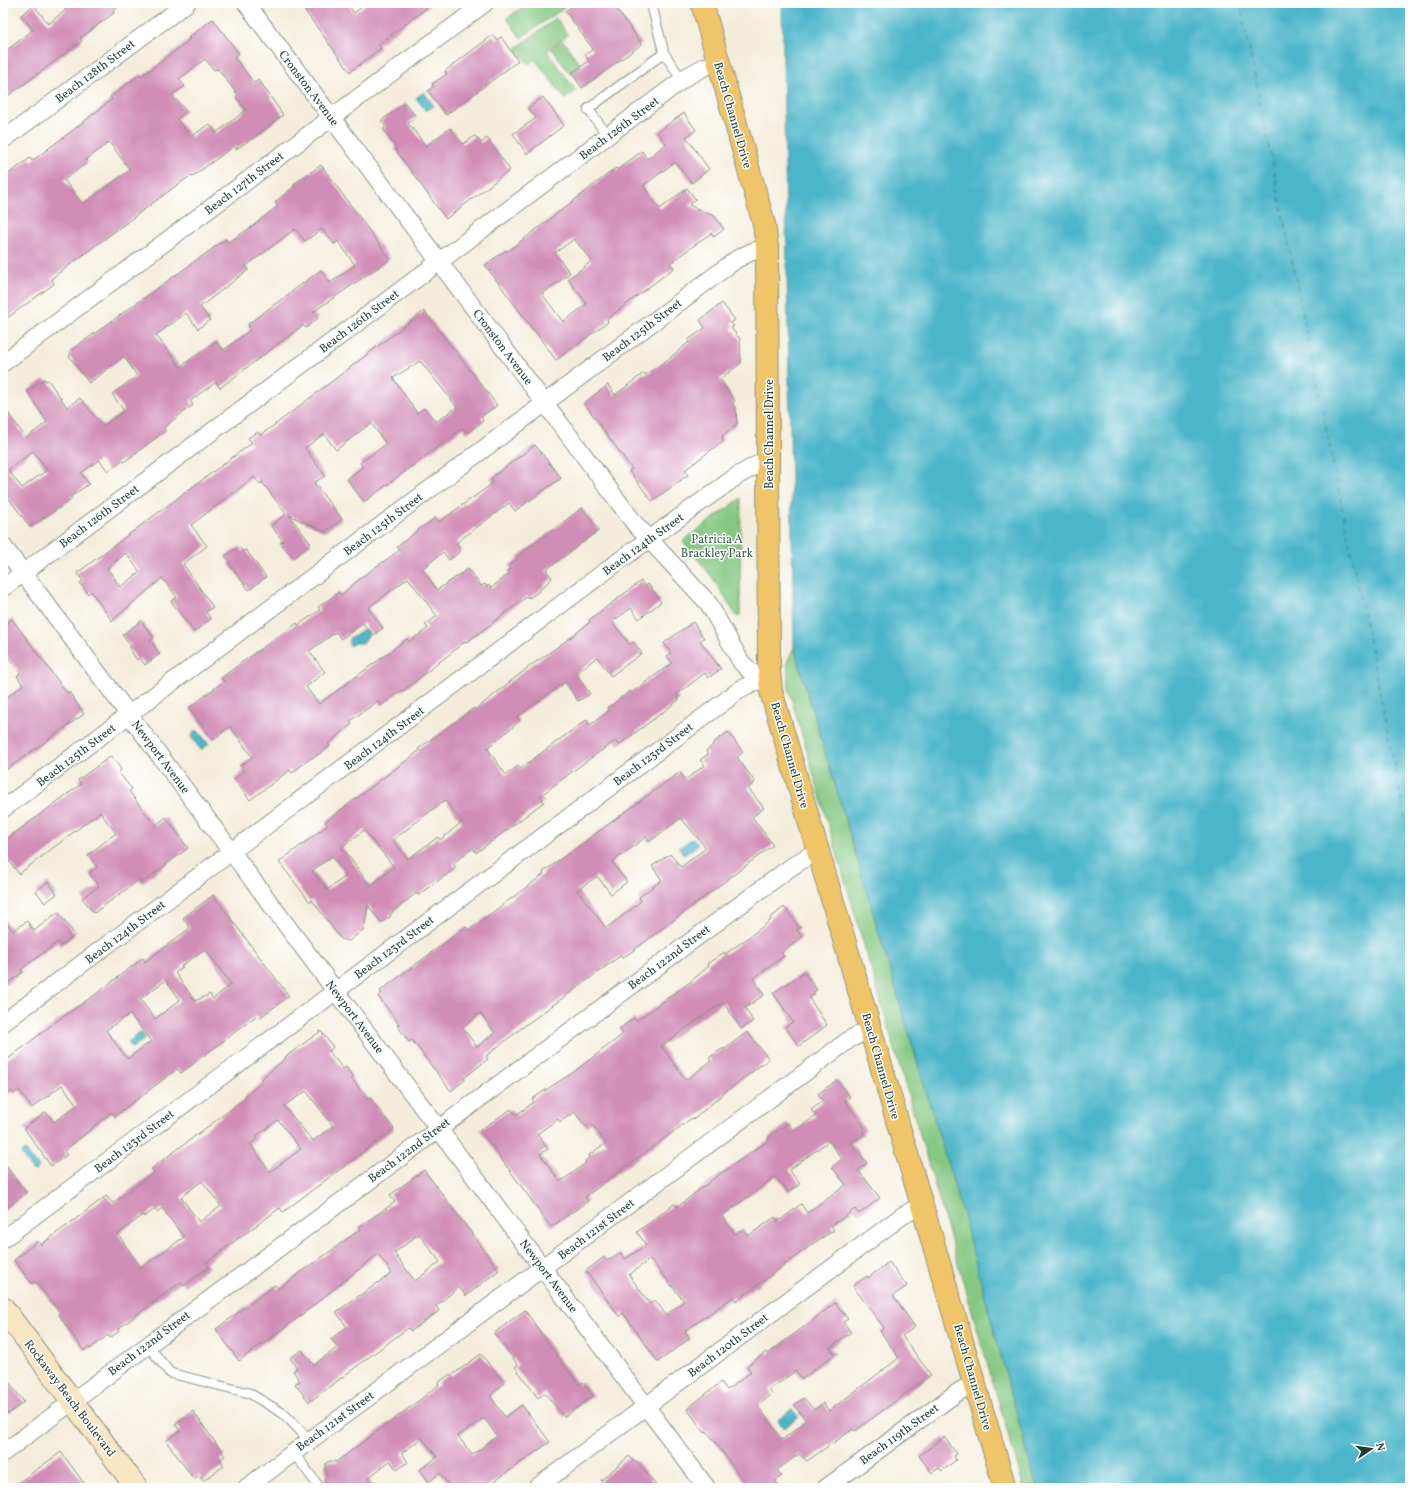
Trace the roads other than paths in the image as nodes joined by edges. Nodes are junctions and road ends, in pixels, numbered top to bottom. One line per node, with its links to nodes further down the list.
1 (187, 3): 11 (street, Beach 128th Street)
2 (246, 3): 9 (street, Cronston Avenue)
3 (484, 3): 9 (street, Beach 127th Street)
4 (651, 3): 6 (lane)
5 (702, 3): 7 (main road, Beach Channel Drive)
6 (664, 53): 8 (lane); 10 (lane)
7 (719, 62): 8 (street, Beach 126th Street); 12 (main road, Beach Channel Drive)
8 (682, 80): 10 (street, Beach 126th Street)
9 (332, 118): 13 (street, Cronston Avenue); 14 (street, Beach 127th Street)
10 (608, 136): 13 (street, Beach 126th Street)
11 (3, 140)
12 (768, 247): 15 (street, Beach 125th Street); 16 (main road, Beach Channel Drive)
13 (439, 262): 15 (street, Cronston Avenue); 19 (street, Beach 126th Street)
14 (3, 363)
15 (545, 403): 17 (street, Cronston Avenue); 22 (street, Beach 125th Street)
16 (769, 458): 17 (street, Beach 124th Street); 21 (main road, Beach Channel Drive)
17 (648, 540): 21 (street, Cronston Avenue); 25 (street, Beach 124th Street)
18 (3, 546): 19 (street, Newport Avenue)
19 (23, 573): 20 (street, Beach 126th Street); 22 (street, Newport Avenue)
20 (3, 588)
21 (769, 680): 24 (main road, Beach Channel Drive); 26 (street, Beach 123rd Street)
22 (129, 715): 23 (street, Beach 125th Street); 25 (street, Newport Avenue)
23 (3, 809)
24 (818, 850): 28 (main road, Beach Channel Drive); 29 (street, Beach 122nd Street)
25 (232, 852): 26 (street, Newport Avenue); 27 (street, Beach 124th Street)
26 (335, 991): 29 (street, Newport Avenue); 31 (street, Beach 123rd Street)
27 (3, 1023)
28 (870, 1029): 30 (main road, Beach Channel Drive); 32 (street, Beach 121st Street)
29 (438, 1129): 32 (street, Newport Avenue); 34 (street, Beach 122nd Street)
30 (922, 1204): 35 (main road, Beach Channel Drive); 37 (street, Beach 120th Street)
31 (3, 1239)
32 (543, 1269): 37 (street, Newport Avenue); 38 (street, Beach 121st Street)
33 (3, 1308): 36 (street, Rockaway Beach Boulevard)
34 (147, 1344): 36 (street, Beach 122nd Street); 38 (lane)
35 (974, 1382): 46 (street, Beach 119th Street); 47 (main road, Beach Channel Drive)
36 (72, 1401): 40 (street, Beach 122nd Street); 41 (street, Rockaway Beach Boulevard)
37 (646, 1406): 44 (street, Beach 120th Street); 45 (street, Newport Avenue)
38 (309, 1440): 39 (street, Beach 121st Street)
39 (293, 1452): 42 (street, Beach 121st Street); 43 (lane)
40 (3, 1453)
41 (137, 1488)
42 (246, 1488)
43 (320, 1488)
44 (536, 1488)
45 (707, 1488)
46 (826, 1488)
47 (1005, 1488)

